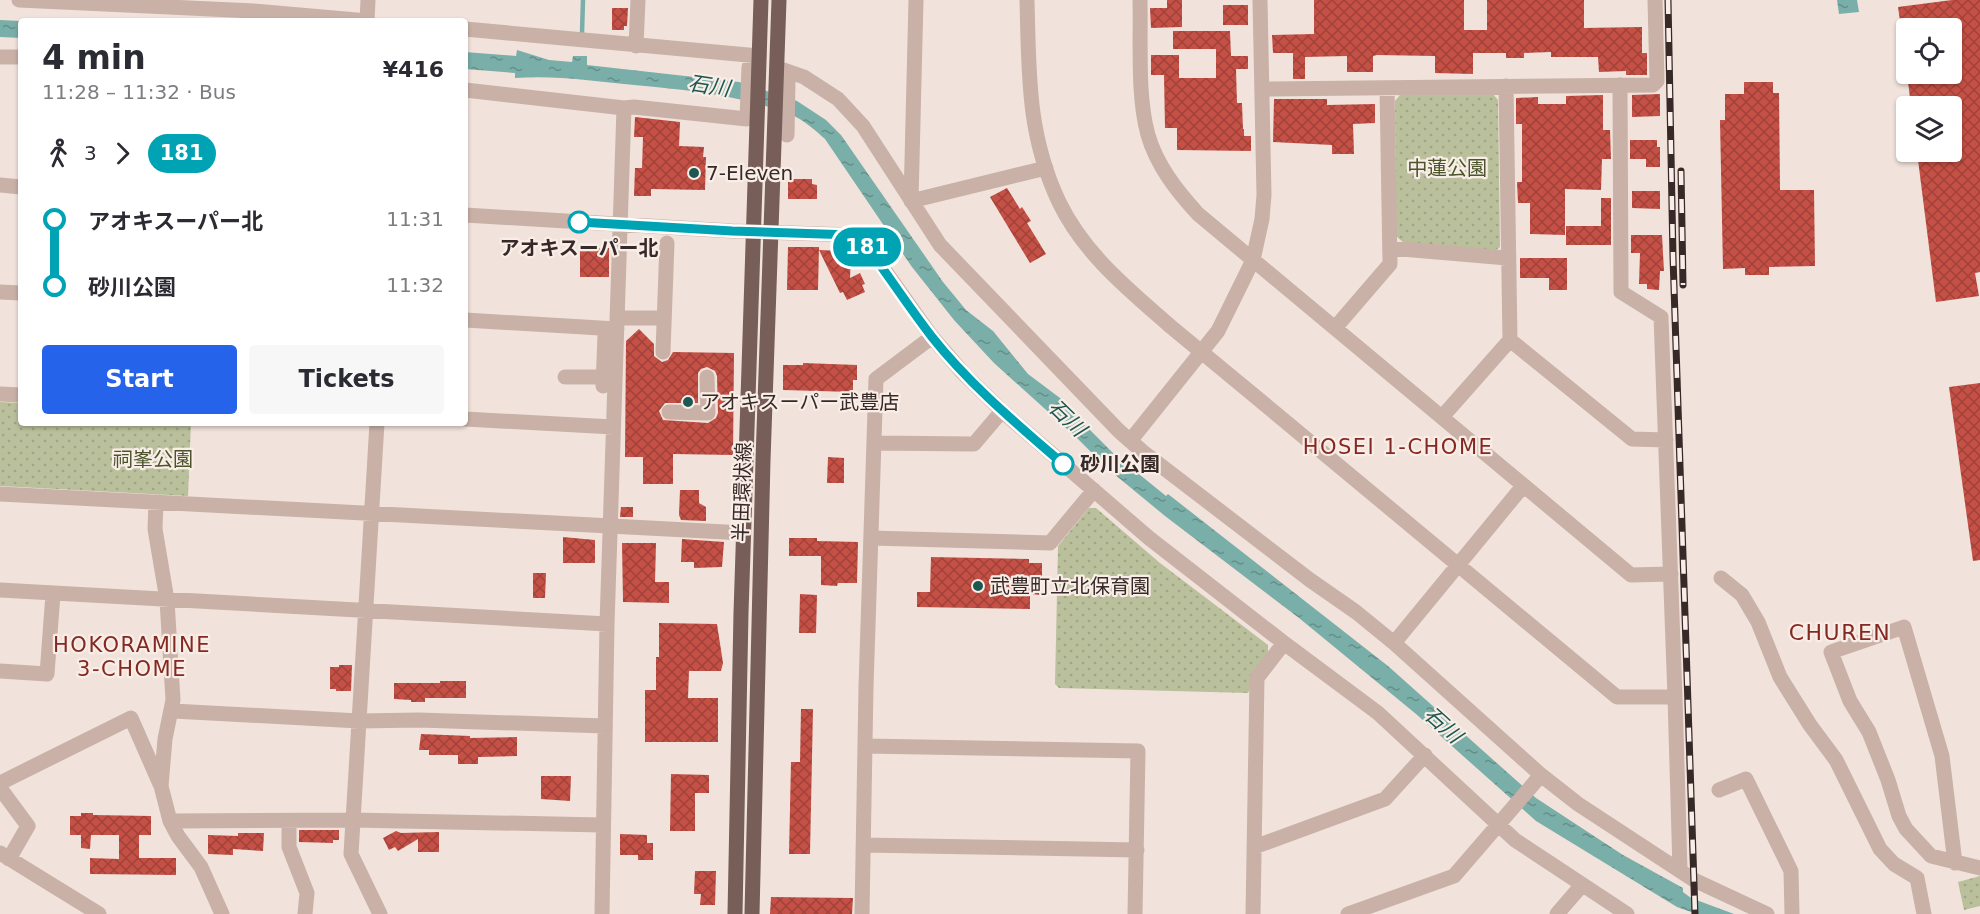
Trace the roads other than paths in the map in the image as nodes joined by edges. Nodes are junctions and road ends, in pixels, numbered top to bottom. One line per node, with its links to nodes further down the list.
1 (19, 0): 11 (street)
2 (368, 0): 13 (street)
3 (638, 0): 15 (street)
4 (761, 0): 18 (main road, 半田環状線)
5 (779, 0): 19 (main road, 半田環状線)
6 (916, 0): 30 (street)
7 (1027, 0): 27 (street)
8 (1140, 0): 38 (street)
9 (1260, 0): 23 (street)
10 (1655, 0): 20 (street)
11 (98, 2): 12 (street)
12 (334, 18)
13 (368, 18)
14 (468, 29): 15 (street)
15 (636, 46): 18 (street)
16 (0, 57): 17 (street)
17 (18, 57)
18 (756, 64): 26 (main road, 半田環状線)
19 (781, 74): 30 (street); 34 (main road, 半田環状線)
20 (1620, 85): 21 (street); 59 (street)
21 (1506, 86): 22 (street); 37 (street)
22 (1387, 88): 23 (street); 36 (street)
23 (1263, 89): 38 (street)
24 (468, 90): 25 (street)
25 (624, 108): 26 (street); 32 (street)
26 (753, 119): 33 (main road, 半田環状線)
27 (1046, 168): 30 (street); 47 (street)
28 (0, 185): 29 (street)
29 (18, 187)
30 (910, 201): 60 (street)
31 (468, 214): 32 (street)
32 (621, 224): 33 (street); 43 (street)
33 (753, 231): 34 (street); 68 (main road, 半田環状線)
34 (771, 231): 45 (street); 110 (main road, 半田環状線)
35 (667, 243): 41 (street)
36 (1390, 248): 37 (street); 44 (street)
37 (1507, 258): 46 (street)
38 (1253, 260): 44 (street); 47 (street)
39 (0, 291): 40 (street)
40 (18, 293)
41 (663, 318): 43 (street); 48 (street)
42 (468, 320): 43 (street)
43 (616, 327): 49 (street); 58 (street)
44 (1335, 328): 55 (street)
45 (932, 337): 53 (street); 61 (street)
46 (1510, 340): 55 (street); 59 (street)
47 (1200, 351): 60 (street); 70 (street)
48 (663, 352)
49 (565, 377)
50 (707, 377): 54 (street)
51 (0, 394): 52 (street)
52 (18, 395)
53 (1002, 411): 61 (street); 63 (street)
54 (669, 412)
55 (1443, 417): 62 (street)
56 (468, 419): 58 (street)
57 (377, 426): 66 (street)
58 (614, 427): 67 (street)
59 (1666, 440): 71 (street)
60 (1130, 441): 79 (street)
61 (875, 443): 69 (street)
62 (1523, 486): 70 (street); 71 (street)
63 (1094, 490): 69 (street); 78 (street)
64 (0, 494): 65 (street)
65 (156, 502): 66 (street); 75 (street)
66 (371, 515): 67 (street); 76 (street)
67 (611, 526): 68 (street); 77 (street)
68 (744, 533): 109 (main road, 半田環状線)
69 (871, 538): 85 (street)
70 (1458, 565): 79 (street); 81 (street)
71 (1671, 574): 81 (street)
72 (1721, 578): 119 (street)
73 (0, 590): 74 (street)
74 (53, 594): 75 (street); 80 (street)
75 (167, 600): 76 (street); 82 (street)
76 (365, 611): 77 (street); 83 (street)
77 (607, 624): 84 (street)
78 (1284, 643): 86 (street); 97 (street)
79 (1394, 643): 87 (street)
80 (0, 671)
81 (1676, 697): 102 (street)
82 (172, 711): 83 (street); 89 (street)
83 (358, 721): 84 (street); 91 (street)
84 (605, 726): 94 (street)
85 (866, 746): 96 (street); 98 (street)
86 (1425, 755): 95 (street); 97 (street)
87 (1541, 775): 95 (street); 102 (street)
88 (0, 785): 89 (street); 99 (street)
89 (161, 786): 92 (street)
90 (1719, 790): 118 (street)
91 (352, 820): 93 (street); 94 (street); 107 (street)
92 (170, 821): 93 (street); 105 (street)
93 (289, 821): 106 (street)
94 (602, 825): 108 (street)
95 (1499, 825): 103 (street); 114 (street)
96 (864, 845): 98 (street); 111 (street)
97 (1254, 847): 113 (street)
98 (1137, 850): 112 (street)
99 (5, 856): 104 (street)
100 (1955, 863): 100 (street); 101 (street)
101 (1980, 867)
102 (1680, 870): 117 (street)
103 (1582, 885): 115 (street); 116 (street)
104 (99, 914)
105 (222, 914)
106 (305, 914)
107 (380, 914)
108 (602, 914)
109 (735, 914)
110 (752, 914)
111 (862, 914)
112 (1135, 914)
113 (1253, 914)
114 (1348, 914)
115 (1557, 914)
116 (1627, 914)
117 (1767, 914)
118 (1792, 914)
119 (1924, 914)

